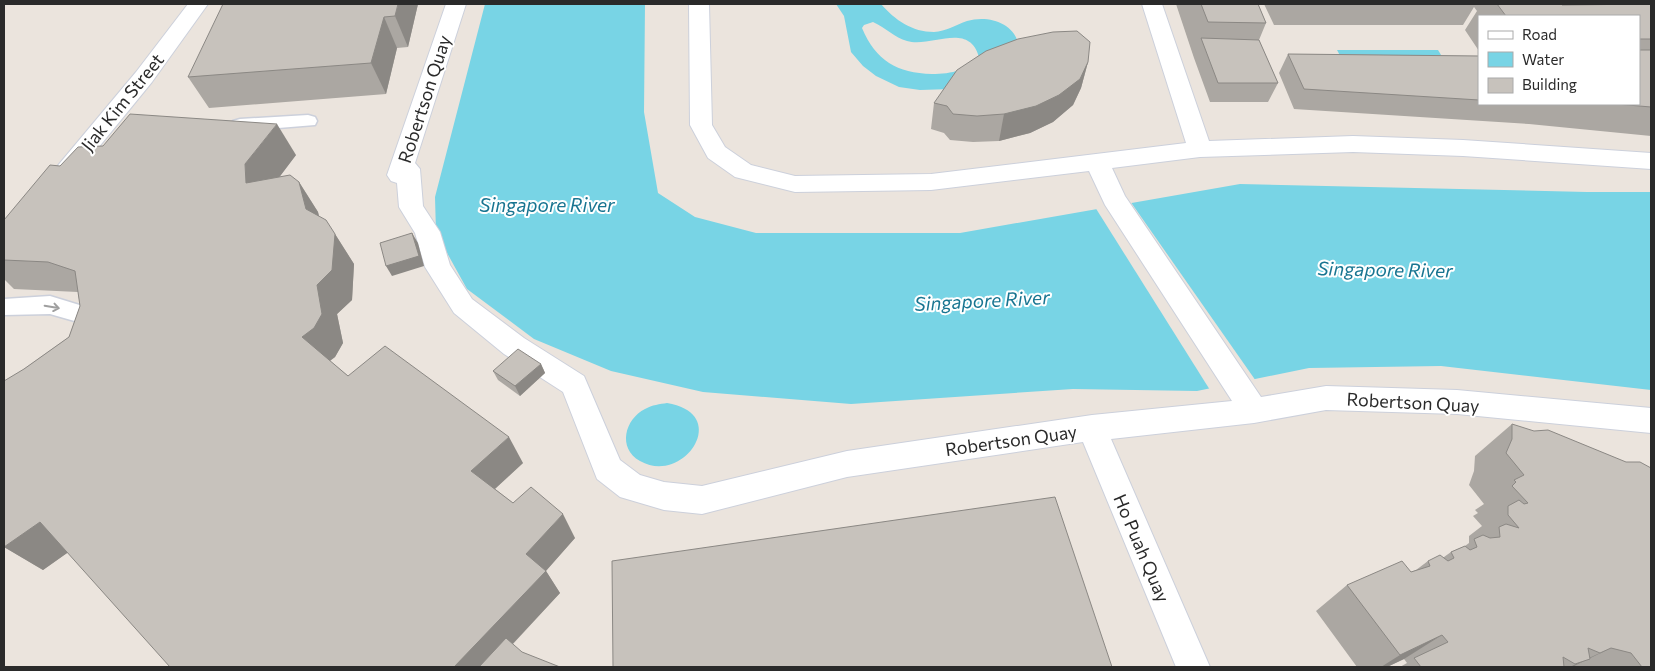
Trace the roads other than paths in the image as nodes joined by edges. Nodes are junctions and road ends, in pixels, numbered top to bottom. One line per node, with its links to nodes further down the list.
1 (198, 4): 10 (street, Jiak Kim Street)
2 (456, 4): 15 (street, Robertson Quay)
3 (699, 4): 8 (street)
4 (1152, 4): 7 (street)
5 (308, 120): 6 (lane)
6 (222, 126)
7 (1200, 149): 8 (street); 9 (street)
8 (1097, 161): 13 (street)
9 (1651, 161)
10 (47, 193)
11 (4, 307): 12 (lane, one-way to 12)
12 (83, 349)
13 (1254, 411): 14 (street, Robertson Quay); 15 (street, Robertson Quay)
14 (1651, 422)
15 (1092, 428): 16 (street, Ho Puah Quay)
16 (1192, 667)

